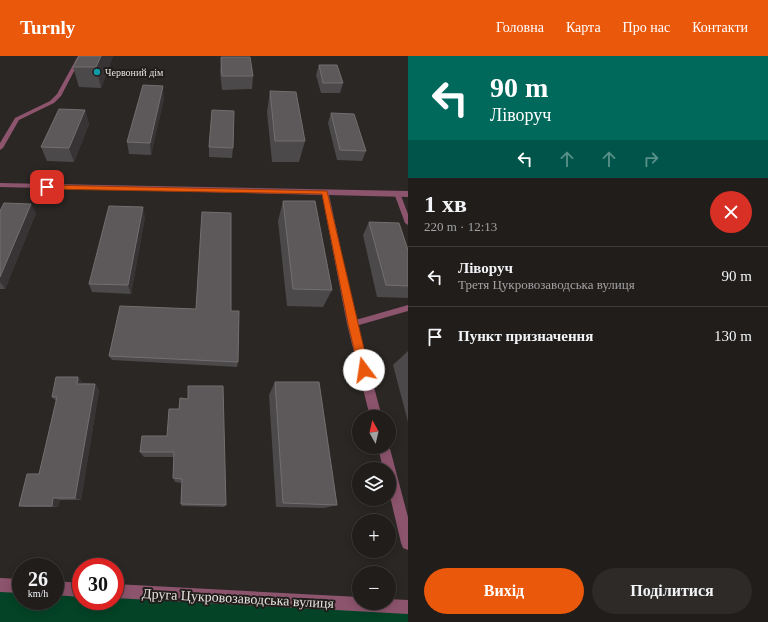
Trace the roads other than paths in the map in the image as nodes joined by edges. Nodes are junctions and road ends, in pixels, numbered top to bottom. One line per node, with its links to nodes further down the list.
1 (80, 56): 2 (lane)
2 (0, 148)
3 (0, 185): 4 (street)
4 (325, 192): 5 (street); 9 (street)
5 (397, 194): 6 (street); 7 (lane)
6 (408, 194)
7 (408, 222)
8 (408, 308): 9 (lane)
9 (352, 324): 10 (street)
10 (374, 410)
11 (386, 454): 12 (street)
12 (408, 542)
13 (0, 585): 14 (street)
14 (12, 586)
15 (124, 591): 16 (street, Друга Цукровозаводська вулиця)
16 (408, 607)

